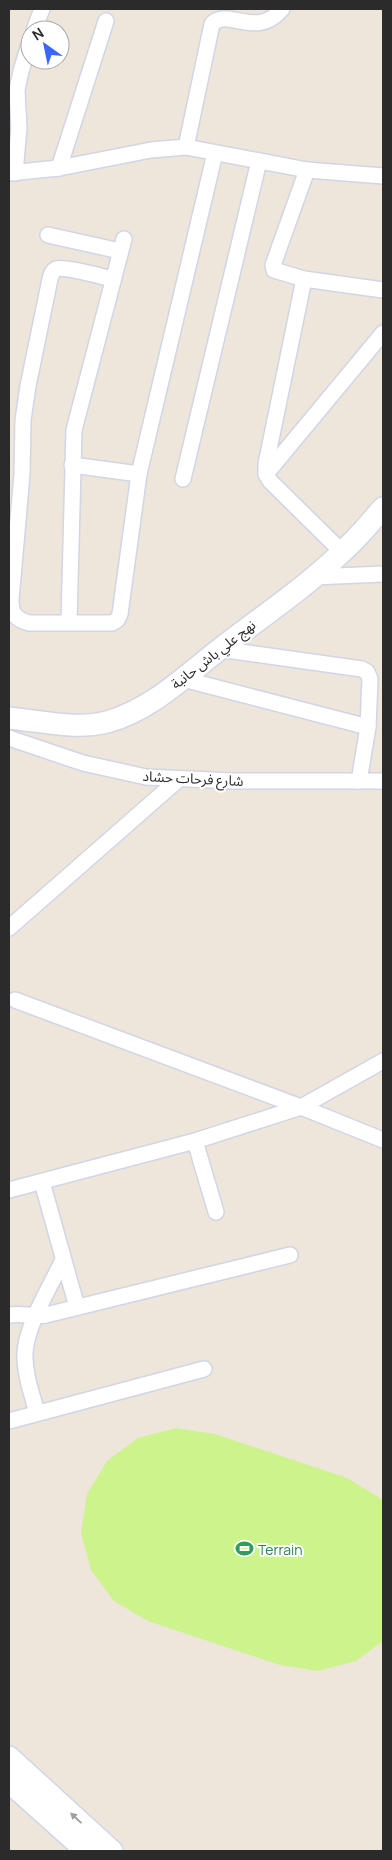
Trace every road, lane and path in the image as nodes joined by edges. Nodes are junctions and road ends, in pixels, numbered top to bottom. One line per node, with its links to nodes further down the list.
1 (282, 9): 4 (street)
2 (106, 21): 7 (street)
3 (21, 70): 9 (street)
4 (186, 147): 5 (street); 7 (street)
5 (215, 152): 6 (street); 17 (street)
6 (259, 161): 8 (street); 19 (street)
7 (59, 168): 9 (street)
8 (307, 170): 10 (street); 13 (street)
9 (12, 173)
10 (383, 176)
11 (48, 235): 12 (street)
12 (114, 279): 16 (street); 22 (street)
13 (304, 279): 14 (street); 18 (street)
14 (383, 290)
15 (383, 333): 18 (street)
16 (72, 464): 17 (street); 25 (street)
17 (140, 474): 25 (street)
18 (266, 474): 21 (street)
19 (183, 480)
20 (383, 508): 21 (street, نهج علي باش حانبة)
21 (342, 552): 24 (street, نهج علي باش حانبة)
22 (11, 570): 25 (street)
23 (383, 574): 24 (street)
24 (314, 577): 26 (street, نهج علي باش حانبة)
25 (69, 622)
26 (219, 650): 27 (street, نهج علي باش حانبة); 29 (street)
27 (183, 679): 28 (street, نهج علي باش حانبة); 29 (street)
28 (9, 718)
29 (368, 727): 32 (street)
30 (9, 738): 31 (street, شارع فرحات حشاد)
31 (179, 778): 32 (street, شارع فرحات حشاد); 34 (street)
32 (358, 781): 33 (street, شارع فرحات حشاد)
33 (383, 781)
34 (9, 928)
35 (15, 1000): 37 (street)
36 (383, 1062): 37 (street)
37 (301, 1107): 38 (street); 39 (street)
38 (383, 1140)
39 (195, 1141): 40 (street); 42 (street)
40 (42, 1182): 41 (street); 44 (street)
41 (9, 1190)
42 (216, 1212)
43 (290, 1255): 45 (street)
44 (63, 1260): 45 (street); 47 (street)
45 (77, 1307): 47 (street)
46 (9, 1315): 47 (street)
47 (36, 1316): 49 (street)
48 (204, 1369): 49 (street)
49 (37, 1413): 50 (street)
50 (9, 1420)
51 (9, 1757): 53 (street, one-way to 51)
52 (9, 1782): 53 (street)
53 (98, 1849)

